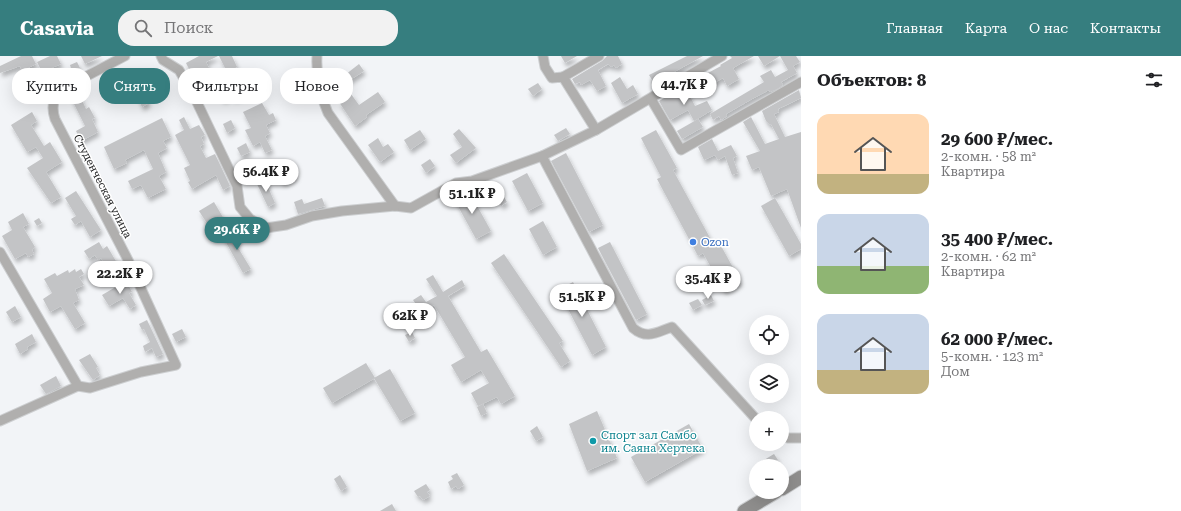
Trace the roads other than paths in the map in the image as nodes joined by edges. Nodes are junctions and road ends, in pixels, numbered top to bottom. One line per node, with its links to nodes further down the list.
1 (125, 56): 14 (street, Студенческая улица)
2 (161, 56): 12 (street)
3 (317, 56): 12 (street)
4 (543, 56): 7 (street)
5 (599, 56): 7 (street)
6 (722, 56): 9 (street)
7 (564, 77): 10 (street)
8 (801, 82): 9 (street)
9 (651, 99): 10 (street)
10 (596, 130): 11 (street)
11 (542, 156): 12 (street); 15 (street)
12 (394, 206)
13 (0, 252): 14 (street)
14 (78, 386): 16 (street)
15 (749, 412)
16 (0, 421)
17 (789, 438): 18 (street)
18 (801, 438)
19 (801, 477): 20 (main road)
20 (789, 484)
21 (764, 499): 22 (main road)
22 (744, 511)

